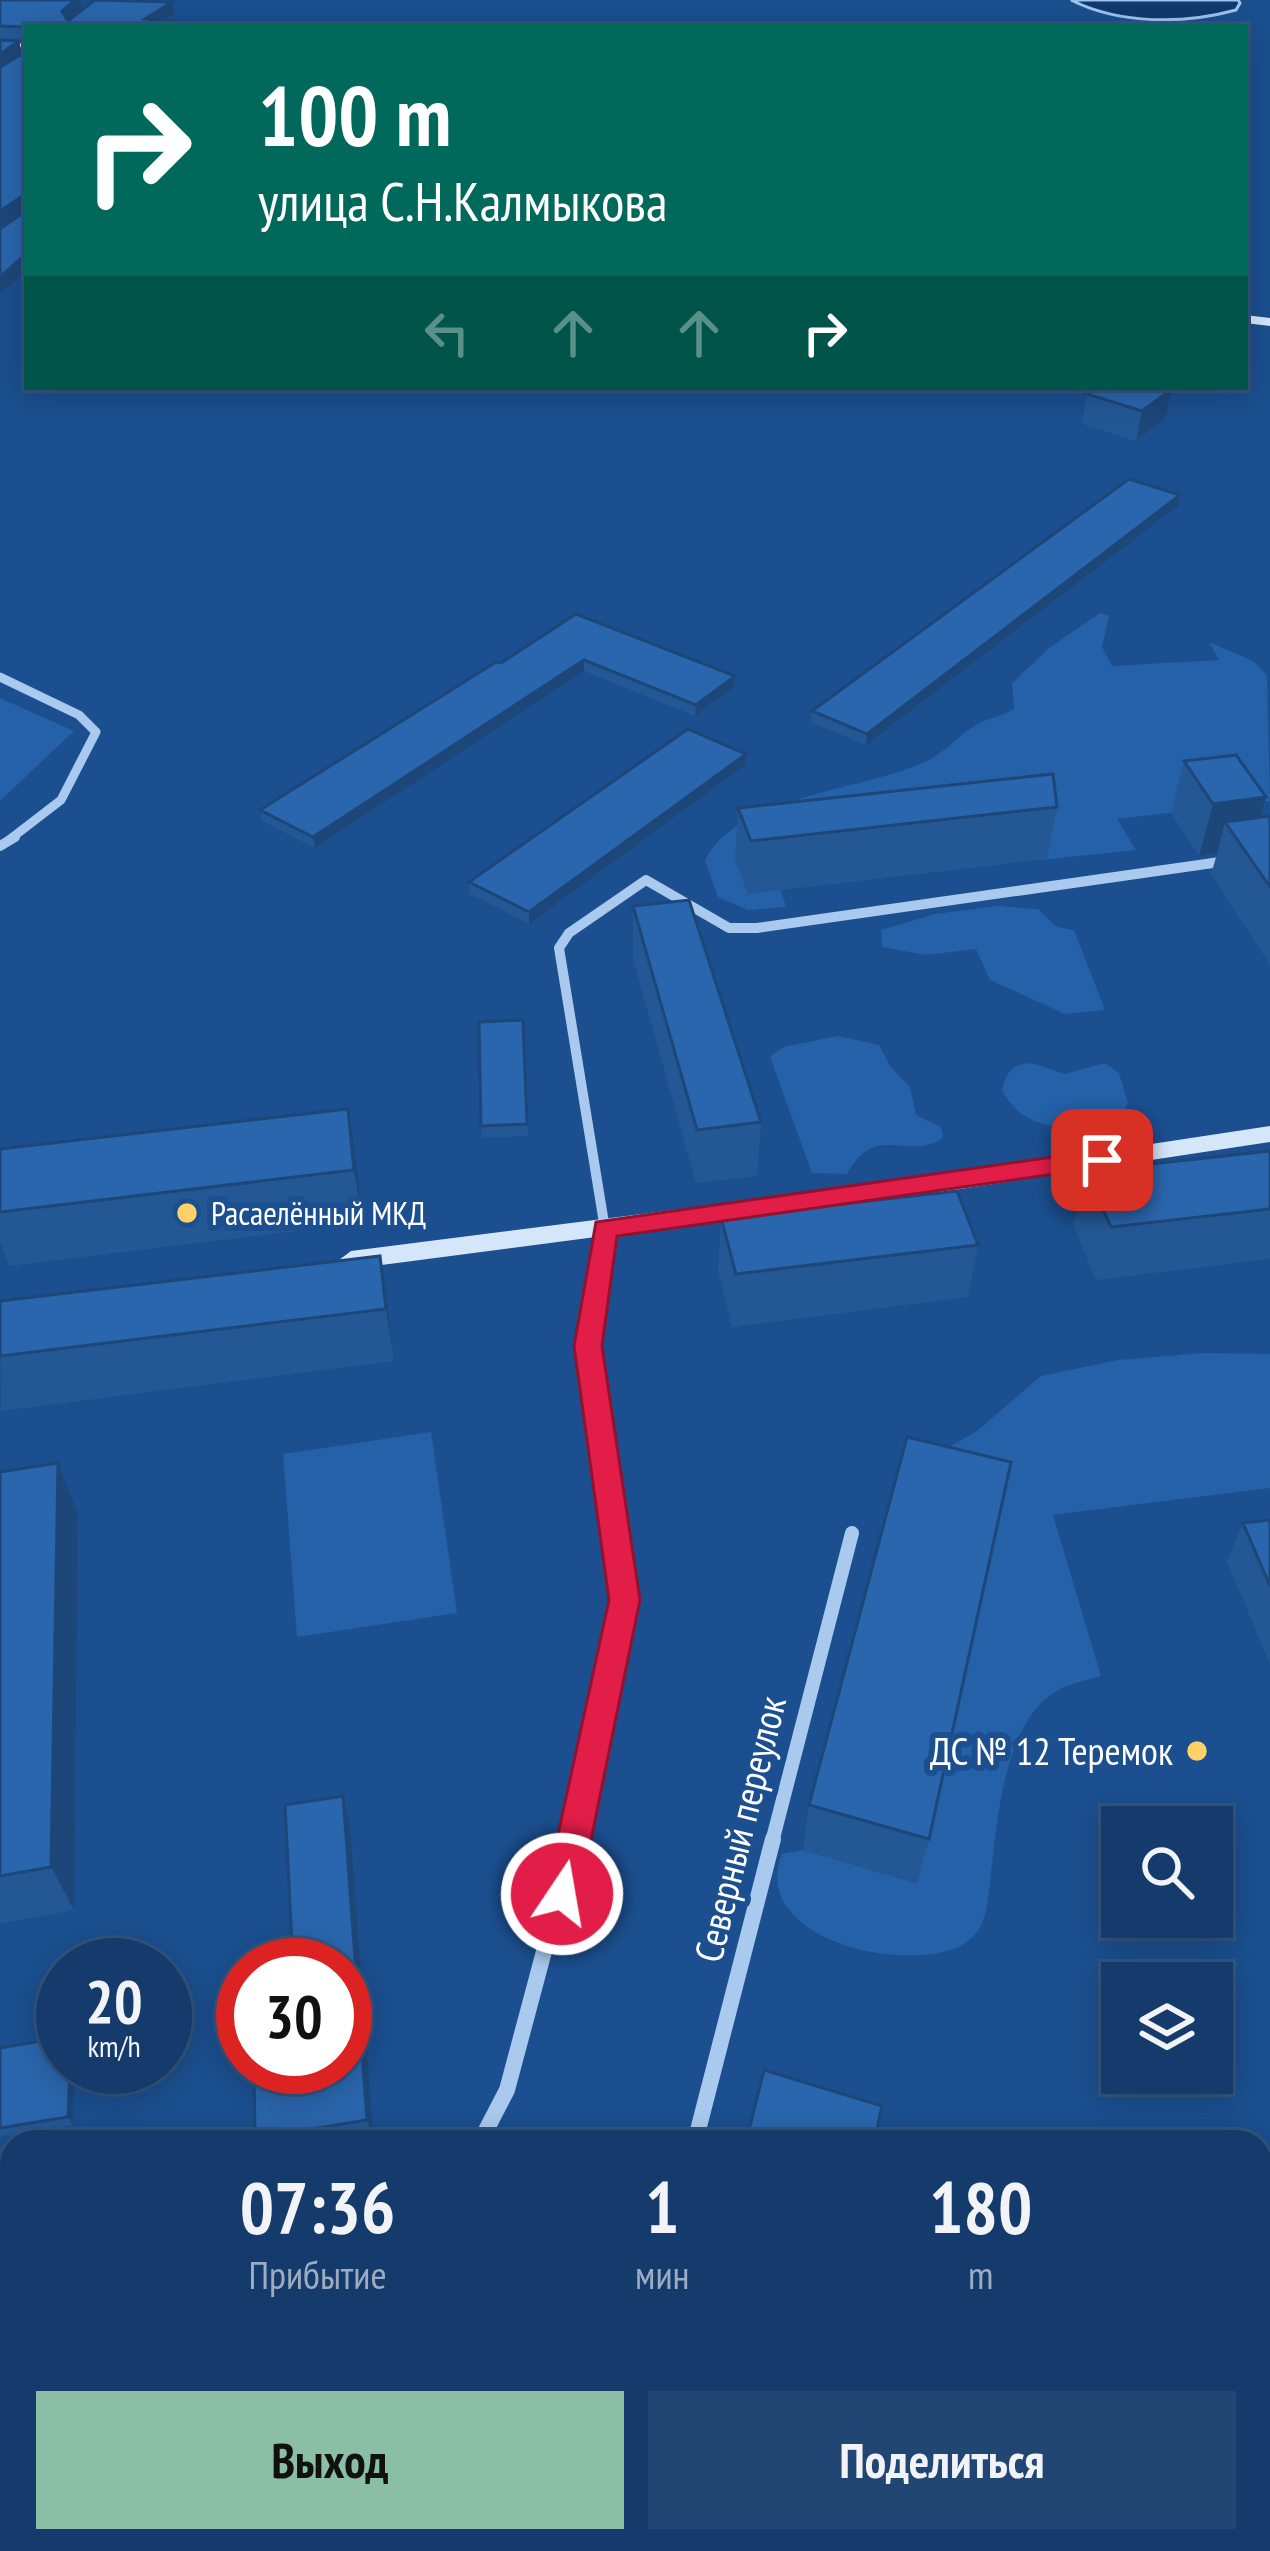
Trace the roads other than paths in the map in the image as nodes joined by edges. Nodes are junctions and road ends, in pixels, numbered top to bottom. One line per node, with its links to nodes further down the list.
1 (0, 677): 2 (street)
2 (0, 846)
3 (1251, 858): 5 (street)
4 (1270, 1134): 5 (street)
5 (605, 1228): 6 (street); 8 (street)
6 (325, 1264)
7 (852, 1533): 9 (street, Северный переулок)
8 (486, 2130)
9 (697, 2130)

